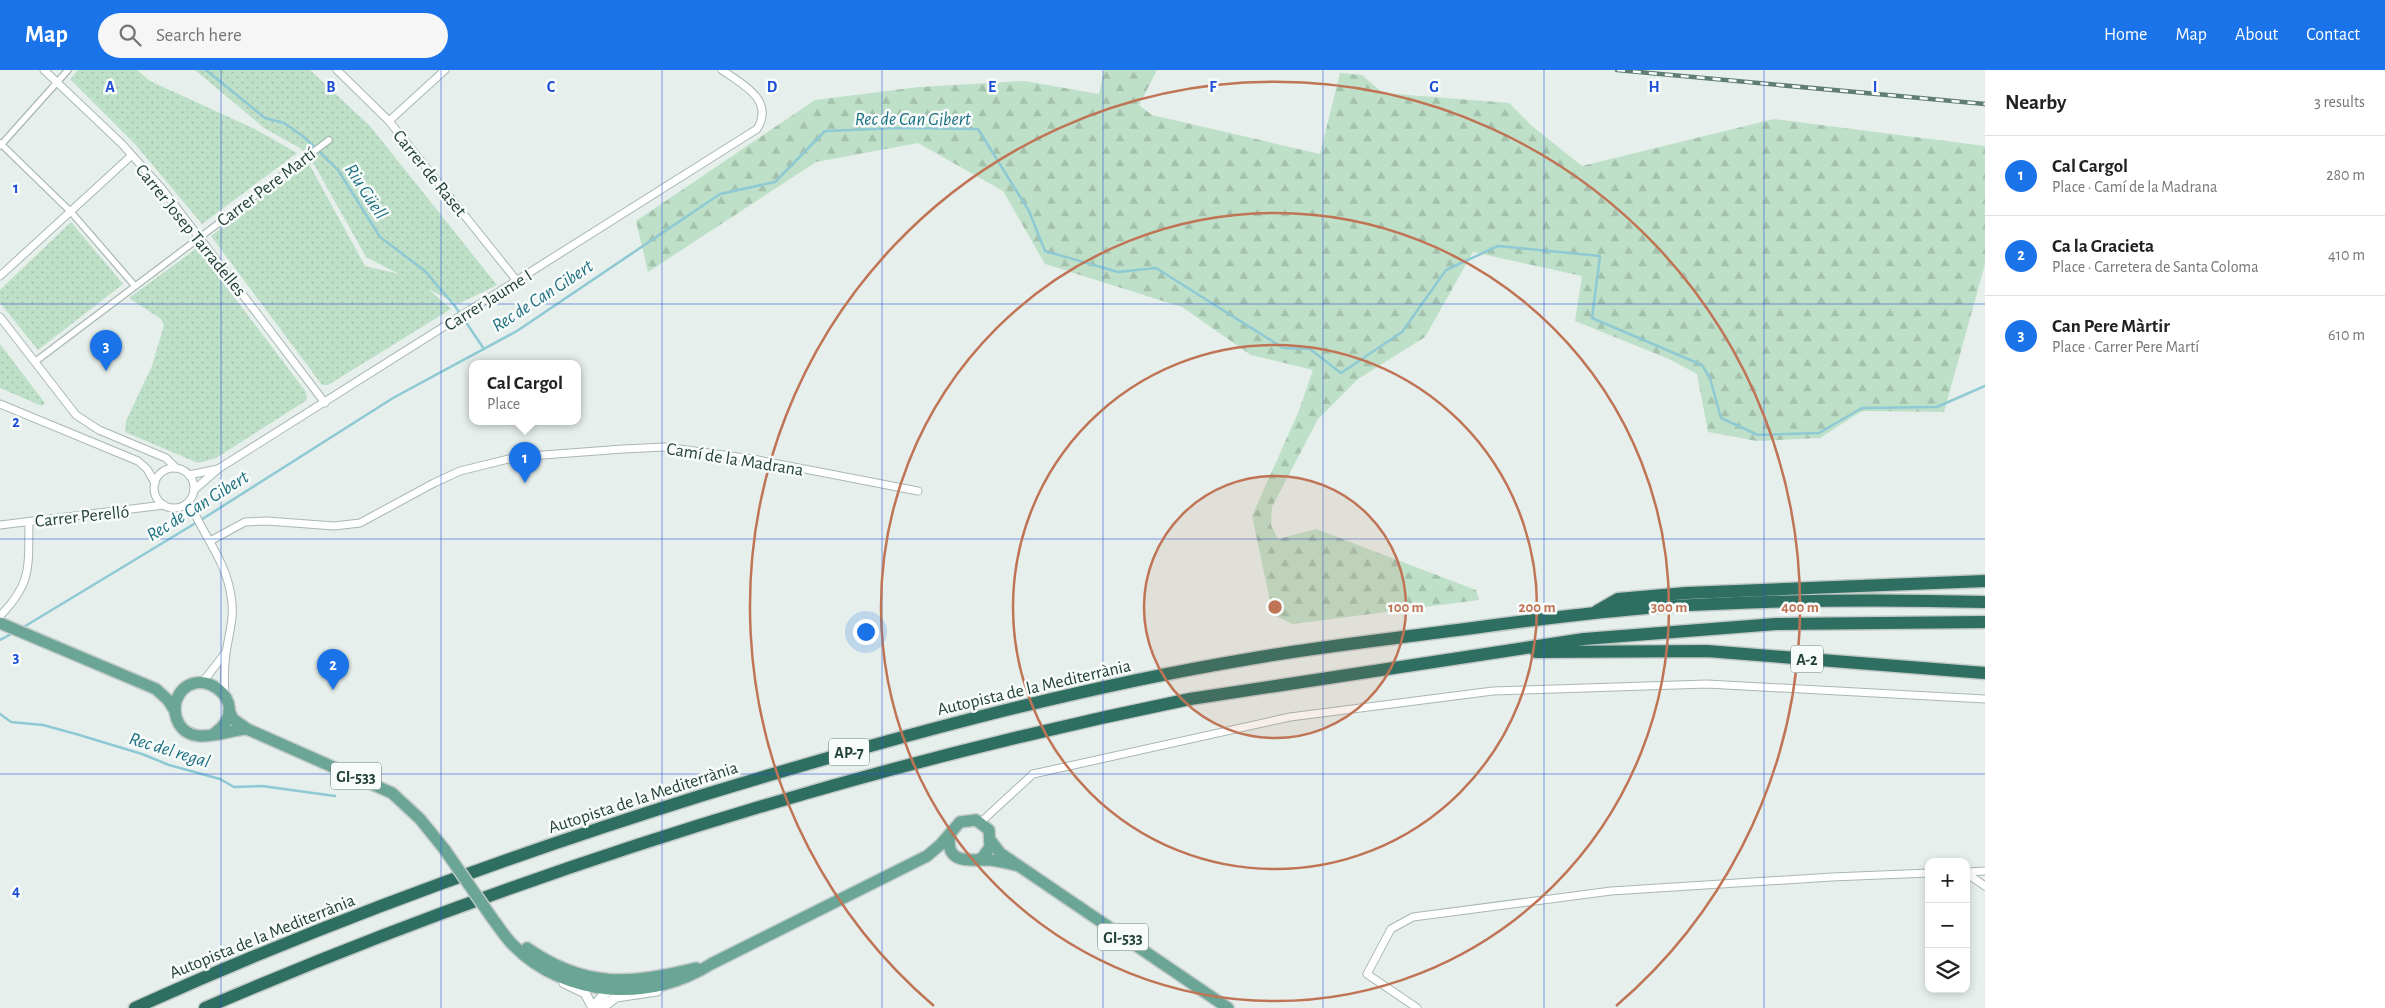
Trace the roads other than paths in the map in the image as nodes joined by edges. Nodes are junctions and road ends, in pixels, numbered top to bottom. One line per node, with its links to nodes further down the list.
1 (44, 70): 6 (street, Carrer Josep Tarradelles)
2 (68, 70): 6 (street)
3 (337, 70): 7 (street, Carrer de Raset)
4 (445, 70): 7 (street)
5 (722, 70): 14 (street, Carrer Jaume I)
6 (58, 81): 9 (street); 10 (street, Carrer Josep Tarradelles)
7 (389, 120): 14 (street, Carrer de Raset)
8 (330, 140): 12 (street, Carrer Pere Martí)
9 (0, 144): 11 (street)
10 (131, 156): 11 (street); 12 (street, Carrer Josep Tarradelles)
11 (72, 212): 13 (street); 15 (street)
12 (200, 237): 15 (street, Carrer Pere Martí); 18 (street, Carrer Josep Tarradelles)
13 (0, 276)
14 (517, 281): 18 (street, Carrer Jaume I)
15 (134, 286): 17 (street, Carrer Pere Martí)
16 (0, 317): 17 (street)
17 (36, 361): 20 (street)
18 (325, 402): 21 (street, Carrer Jaume I)
19 (0, 404): 23 (street)
20 (176, 468): 22 (street); 23 (street)
21 (218, 469): 22 (street, Carrer Jaume I); 24 (street, Carrer Jaume I)
22 (189, 475): 24 (street)
23 (155, 483): 27 (street)
24 (194, 490): 26 (street)
25 (918, 491): 32 (street, Camí de la Madrana)
26 (189, 501): 28 (street); 29 (street)
27 (164, 505): 28 (street); 30 (street, Carrer Perelló)
28 (182, 507): 29 (street)
29 (196, 520): 32 (street)
30 (29, 522): 31 (street, Carrer Perelló); 36 (street)
31 (0, 525)
32 (208, 538): 39 (street)
33 (1985, 582): 35 (highway)
34 (1985, 602): 35 (highway, Autopista de la Mediterrània / AP-7)
35 (1595, 612): 68 (highway, Autopista de la Mediterrània / AP-7)
36 (2, 622): 43 (main road)
37 (1985, 622): 38 (highway, AP-7)
38 (1514, 650): 40 (highway, A-2); 69 (highway, AP-7)
39 (226, 652): 41 (street); 44 (street)
40 (1985, 673)
41 (202, 683): 42 (main road); 44 (main road)
42 (187, 687): 43 (main road); 46 (main road)
43 (156, 689): 46 (main road)
44 (225, 695): 47 (main road)
45 (1985, 698): 50 (street)
46 (175, 711): 49 (main road)
47 (229, 711): 48 (main road, GI-533); 49 (main road)
48 (247, 729): 49 (main road); 62 (main road, GI-533, bridge)
49 (215, 733)
50 (981, 822): 51 (main road, GI-533); 52 (main road, GI-533)
51 (950, 834): 53 (main road, GI-533); 54 (main road)
52 (991, 841): 55 (main road); 56 (main road, GI-533)
53 (927, 856): 54 (main road, GI-533); 64 (main road, GI-533)
54 (956, 856): 55 (main road, GI-533)
55 (978, 860): 56 (main road, GI-533)
56 (1019, 866): 72 (main road, GI-533)
57 (1985, 871): 58 (street)
58 (1970, 872)
59 (1925, 873): 73 (street)
60 (1970, 875): 61 (street)
61 (1985, 886)
62 (500, 928): 63 (main road, GI-533); 65 (main road, GI-533)
63 (515, 946): 67 (main road, GI-533); 70 (street)
64 (711, 964): 65 (main road, GI-533); 66 (main road, GI-533)
65 (666, 976): 67 (street)
66 (684, 979): 67 (main road, GI-533); 71 (street)
67 (608, 989): 70 (street)
68 (134, 1008)
69 (205, 1008)
70 (594, 1008)
71 (602, 1008)
72 (1228, 1008)
73 (1417, 1008)

